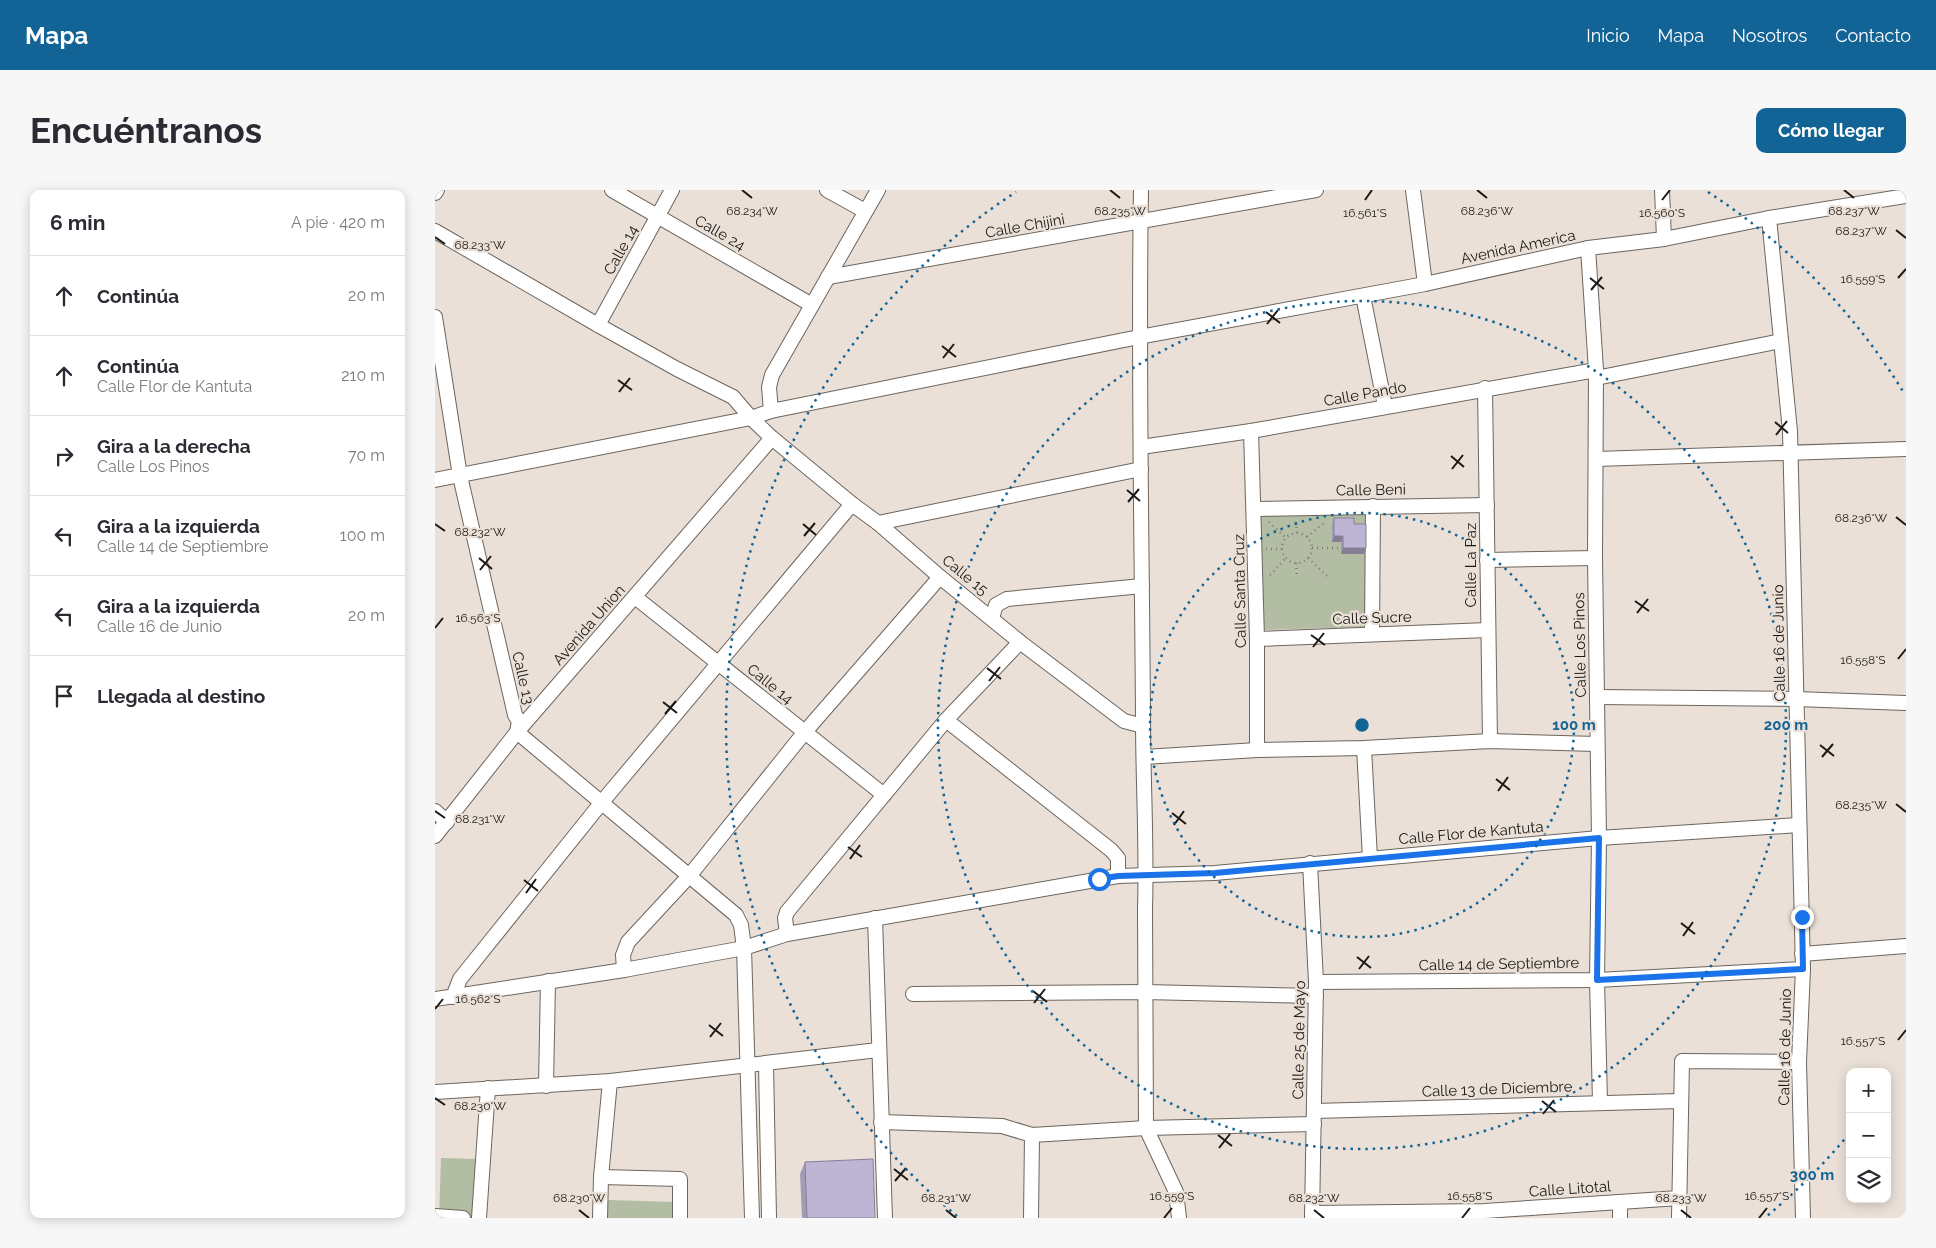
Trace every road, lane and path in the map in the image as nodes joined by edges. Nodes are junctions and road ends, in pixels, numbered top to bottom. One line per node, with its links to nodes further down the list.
1 (612, 190): 11 (street, Calle 24)
2 (672, 190): 11 (street, Calle 14)
3 (827, 190): 10 (street)
4 (877, 190): 10 (street)
5 (1141, 190): 13 (street)
6 (1317, 190): 13 (street, Calle Chijini)
7 (1413, 190): 18 (street)
8 (1662, 190): 15 (street)
9 (1906, 196): 12 (street, Avenida America)
10 (865, 212): 17 (street)
11 (657, 217): 20 (street, Calle 24); 22 (street, Calle 14)
12 (1769, 218): 15 (street, Avenida America); 24 (street, Calle 16 de Junio)
13 (1140, 222): 17 (street, Calle Chijini); 23 (street)
14 (435, 231): 22 (street)
15 (1664, 239): 16 (street, Avenida America)
16 (1588, 248): 18 (street, Avenida America); 25 (street, Calle Los Pinos)
17 (828, 277): 20 (street)
18 (1425, 284): 19 (street, Avenida America)
19 (1363, 296): 23 (street, Avenida America); 27 (street)
20 (812, 305): 28 (street)
21 (435, 317): 37 (street, Calle 13)
22 (598, 325): 29 (street)
23 (1139, 337): 28 (street, Avenida America); 32 (street)
24 (1781, 341): 25 (street, Calle Pando); 34 (street, Calle 16 de Junio)
25 (1596, 374): 26 (street, Calle Pando); 35 (street, Calle Los Pinos)
26 (1485, 388): 27 (street, Calle Pando); 40 (street, Calle La Paz)
27 (1385, 406): 30 (street, Calle Pando)
28 (771, 411): 29 (street, Avenida America)
29 (751, 418): 31 (street, Calle 15); 37 (street, Avenida America)
30 (1251, 431): 32 (street, Calle Pando); 42 (street, Calle Santa Cruz)
31 (772, 438): 39 (street, Calle 15); 62 (street, Avenida Union)
32 (1141, 447): 36 (street)
33 (1906, 449): 34 (street)
34 (1791, 454): 35 (street); 70 (street, Calle 16 de Junio)
35 (1596, 459): 54 (street, Calle Los Pinos)
36 (1141, 469): 45 (street); 61 (street)
37 (460, 476): 38 (street, Avenida America); 74 (street, Calle 13)
38 (435, 480)
39 (852, 504): 45 (street, Calle 15); 68 (street)
40 (1487, 505): 41 (street, Calle Beni); 55 (street, Calle La Paz)
41 (1373, 506): 42 (street, Calle Beni); 65 (street)
42 (1254, 509): 66 (street, Calle Santa Cruz)
43 (1296, 518): 46 (path)
44 (1329, 518): 47 (path)
45 (879, 523): 57 (street, Calle 15)
46 (1297, 533): 47 (path); 51 (path)
47 (1307, 537): 48 (path)
48 (1312, 548): 49 (path); 53 (path)
49 (1338, 548)
50 (1265, 549): 51 (path)
51 (1282, 549): 52 (path)
52 (1286, 558): 56 (path); 60 (path)
53 (1308, 558): 56 (path); 59 (path)
54 (1595, 558): 55 (street); 69 (street, Calle Los Pinos)
55 (1487, 560): 64 (street, Calle La Paz)
56 (1296, 563): 58 (path)
57 (940, 577): 63 (street, Calle 15); 75 (street)
58 (1297, 578)
59 (1329, 578)
60 (1265, 579)
61 (1142, 586): 63 (street); 73 (street)
62 (635, 596): 68 (street, Calle 14); 74 (street, Avenida Union)
63 (992, 618): 67 (street, Calle 15)
64 (1488, 630): 65 (street, Calle Sucre); 76 (street, Calle La Paz)
65 (1371, 634): 66 (street, Calle Sucre)
66 (1257, 639): 79 (street, Calle Santa Cruz)
67 (1019, 642): 72 (street); 73 (street, Calle 15)
68 (719, 664): 75 (street, Calle 14); 82 (street)
69 (1597, 697): 70 (street); 77 (street, Calle Los Pinos)
70 (1796, 699): 71 (street); 85 (street, Calle 16 de Junio)
71 (1906, 703)
72 (946, 720): 81 (street); 91 (street)
73 (1143, 726): 80 (street)
74 (517, 732): 82 (street); 84 (street, Avenida Union)
75 (804, 732): 81 (street, Calle 14); 90 (street)
76 (1490, 741): 77 (street); 78 (street)
77 (1597, 744): 87 (street, Calle Los Pinos)
78 (1364, 748): 79 (street); 88 (street)
79 (1257, 750): 80 (street)
80 (1144, 758): 92 (street)
81 (884, 795): 94 (street)
82 (602, 802): 90 (street); 106 (street)
83 (435, 811): 84 (street)
84 (447, 822): 86 (street, Avenida Union)
85 (1799, 826): 87 (street, Calle Flor de Kantuta); 97 (street, Calle 16 de Junio)
86 (435, 836)
87 (1599, 838): 88 (street, Calle Flor de Kantuta); 100 (street, Calle Los Pinos)
88 (1370, 858): 89 (street, Calle Flor de Kantuta)
89 (1310, 863): 92 (street, Calle Flor de Kantuta); 102 (street, Calle 25 de Mayo)
90 (690, 875): 96 (street); 99 (street)
91 (1118, 876): 92 (street, Calle Flor de Kantuta); 93 (street, Calle Flor de Kantuta)
92 (1146, 876): 103 (street)
93 (875, 918): 94 (street, Calle Flor de Kantuta); 108 (street)
94 (787, 934): 96 (street, Calle Flor de Kantuta)
95 (1906, 946): 97 (street)
96 (744, 948): 99 (street, Calle Flor de Kantuta); 111 (street)
97 (1803, 954): 98 (street, Calle 16 de Junio)
98 (1803, 969): 100 (street, Calle 14 de Septiembre); 109 (street, Calle 16 de Junio)
99 (624, 970): 101 (street, Calle Flor de Kantuta)
100 (1597, 980): 102 (street, Calle 14 de Septiembre); 117 (street, Calle Los Pinos)
101 (548, 981): 106 (street, Calle Flor de Kantuta); 113 (street)
102 (1316, 982): 105 (street, Calle 25 de Mayo)
103 (1145, 992): 104 (street); 105 (street); 120 (street)
104 (913, 994)
105 (1316, 996): 118 (street, Calle 25 de Mayo)
106 (453, 997): 107 (street, Calle Flor de Kantuta)
107 (435, 999)
108 (878, 1050): 110 (street); 119 (street)
109 (1799, 1062): 116 (street); 139 (street, Calle 16 de Junio)
110 (766, 1064): 111 (street); 133 (street)
111 (748, 1067): 112 (street); 132 (street)
112 (610, 1082): 113 (street); 122 (street)
113 (546, 1086): 114 (street)
114 (489, 1088): 115 (street); 129 (street)
115 (435, 1092)
116 (1681, 1101): 117 (street, Calle 13 de Diciembre); 123 (street)
117 (1600, 1102): 118 (street, Calle 13 de Diciembre)
118 (1314, 1117): 120 (street, Calle 13 de Diciembre); 127 (street, Calle 25 de Mayo)
119 (881, 1122): 121 (street); 134 (street)
120 (1146, 1128): 121 (street, Calle 13 de Diciembre); 136 (street)
121 (1032, 1135): 135 (street)
122 (601, 1177): 130 (street); 131 (street)
123 (1679, 1198): 124 (street, Calle Litotal); 138 (street)
124 (1620, 1202): 125 (street, Calle Litotal); 137 (street)
125 (1485, 1215): 127 (street, Calle Litotal)
126 (435, 1216): 128 (street)
127 (1312, 1216)
128 (463, 1218)
129 (479, 1218)
130 (600, 1218)
131 (680, 1218)
132 (752, 1218)
133 (769, 1218)
134 (885, 1218)
135 (1031, 1218)
136 (1179, 1218)
137 (1621, 1218)
138 (1679, 1218)
139 (1803, 1218)

